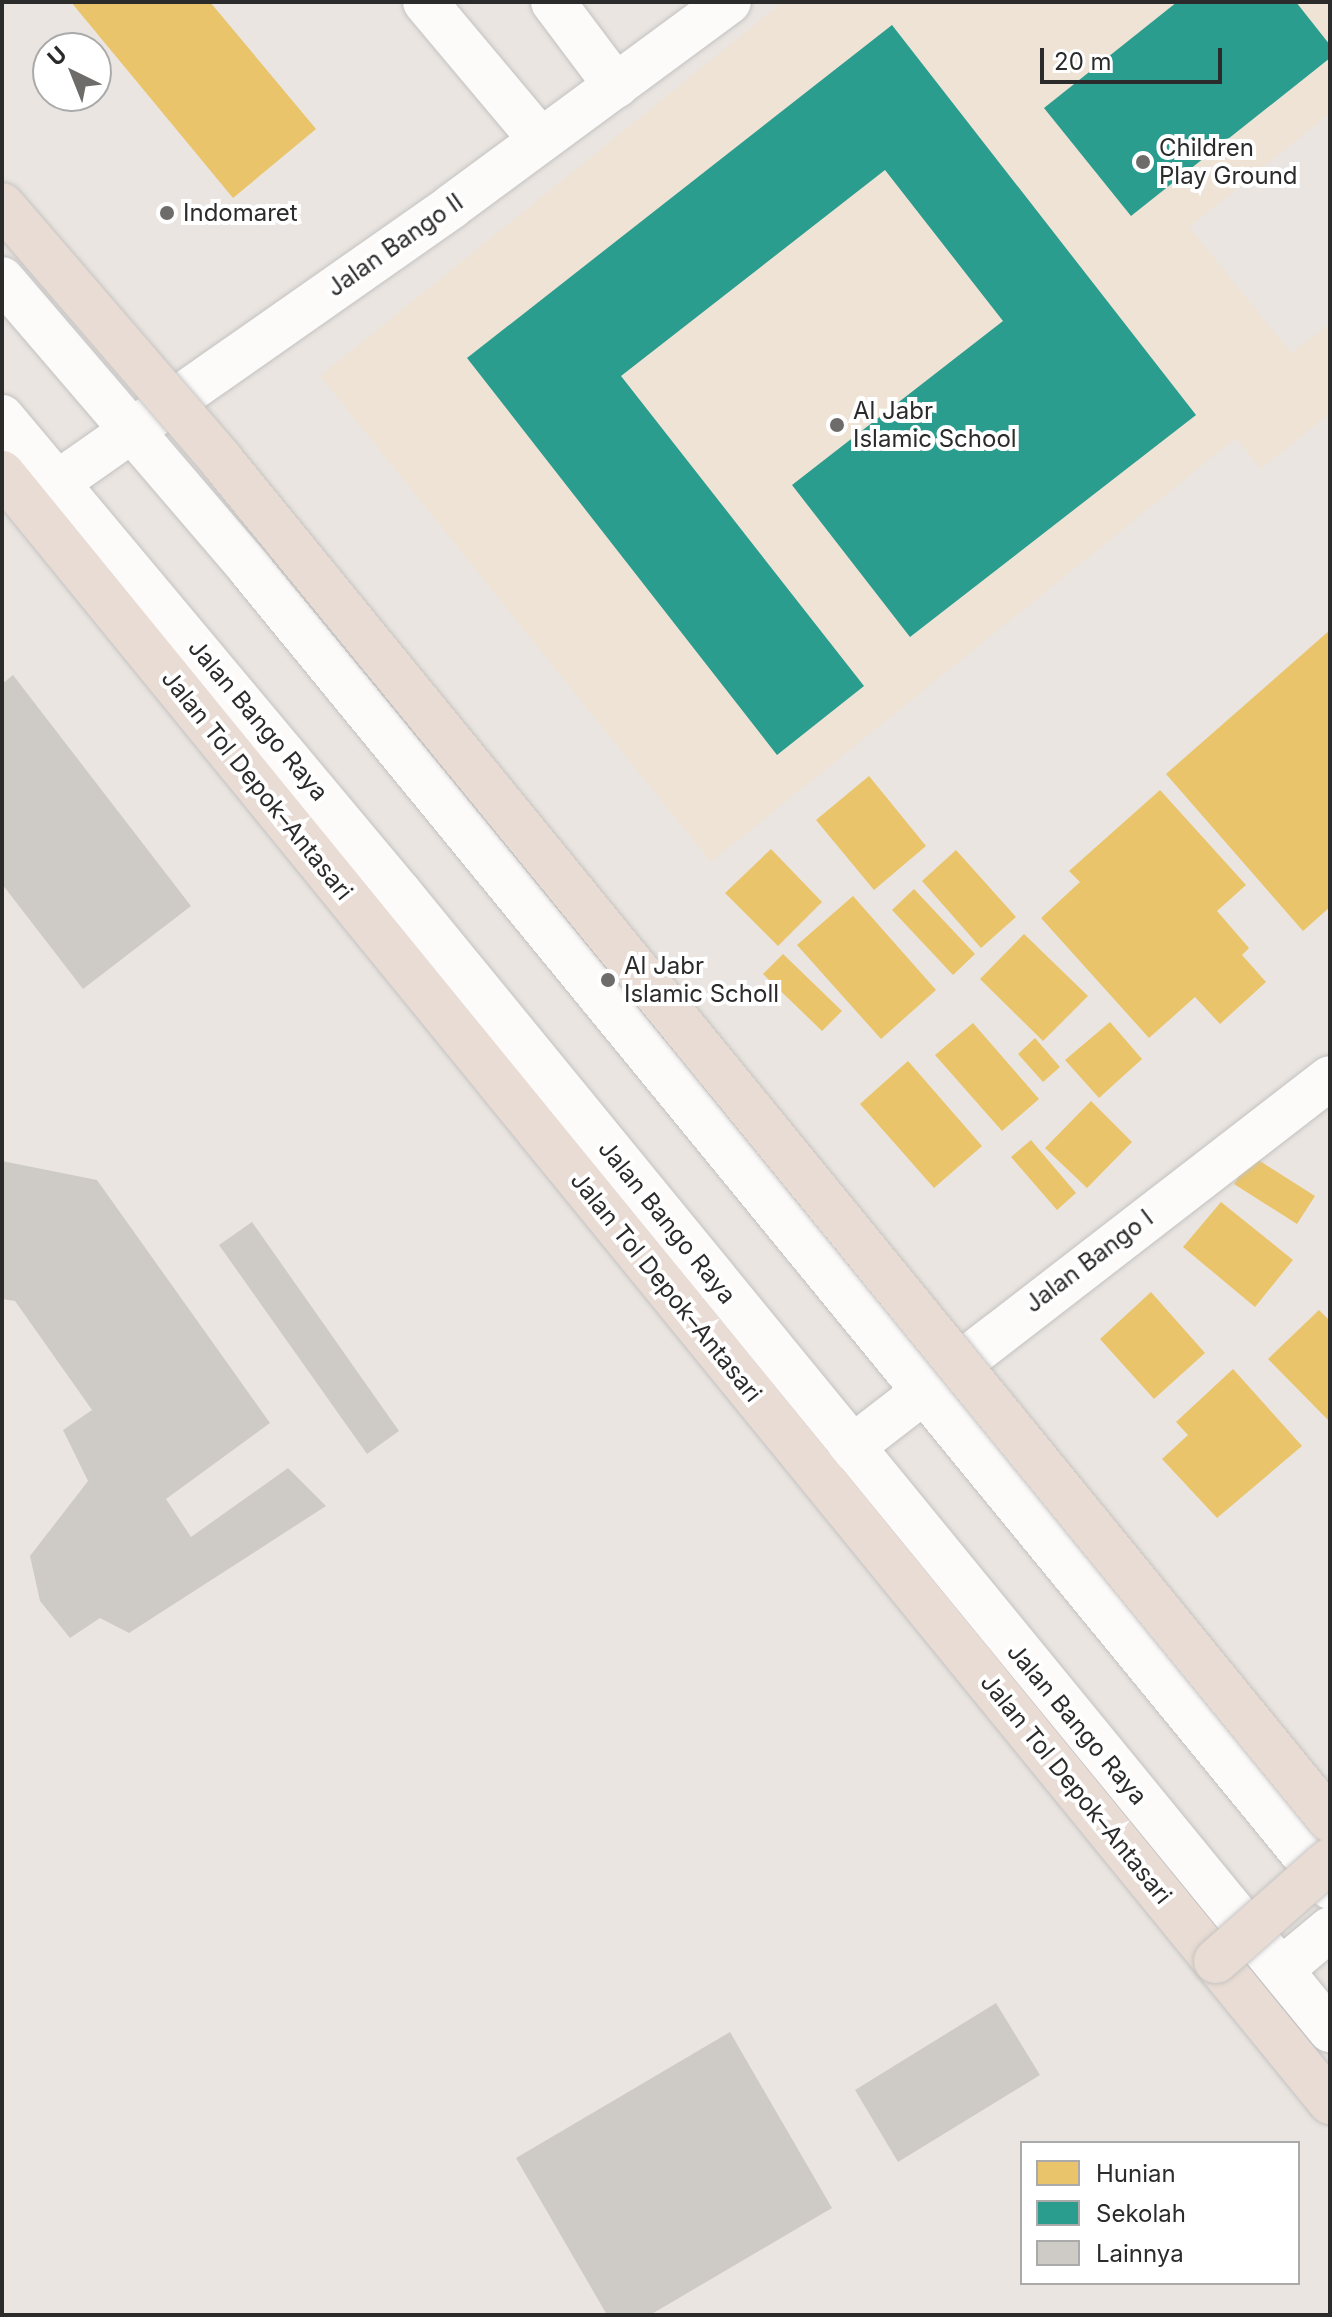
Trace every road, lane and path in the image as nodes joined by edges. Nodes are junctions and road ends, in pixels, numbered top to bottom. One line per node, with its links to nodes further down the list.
1 (425, 2): 5 (street)
2 (553, 2): 4 (street)
3 (729, 2): 4 (street, Jalan Bango II)
4 (616, 86): 5 (street, Jalan Bango II)
5 (541, 140): 9 (street, Jalan Bango II)
6 (2, 205): 15 (highway, bridge)
7 (2, 279): 9 (street)
8 (2, 417): 11 (street, Jalan Bango Raya)
9 (129, 430): 11 (street, Jalan Bango II); 13 (street)
10 (2, 473): 19 (highway, Jalan Tol Depok–Antasari)
11 (57, 483): 14 (street, Jalan Bango Raya)
12 (1330, 1078): 13 (street, Jalan Bango I)
13 (922, 1390): 14 (street, Jalan Bango I); 17 (street)
14 (851, 1448): 20 (street, Jalan Bango Raya)
15 (1330, 1820)
16 (1330, 1860): 19 (highway, bridge)
17 (1330, 1887)
18 (1330, 1929): 20 (street)
19 (1216, 1961): 22 (highway, Jalan Tol Depok–Antasari)
20 (1282, 1969): 21 (street, Jalan Bango Raya)
21 (1330, 2030)
22 (1330, 2102)

